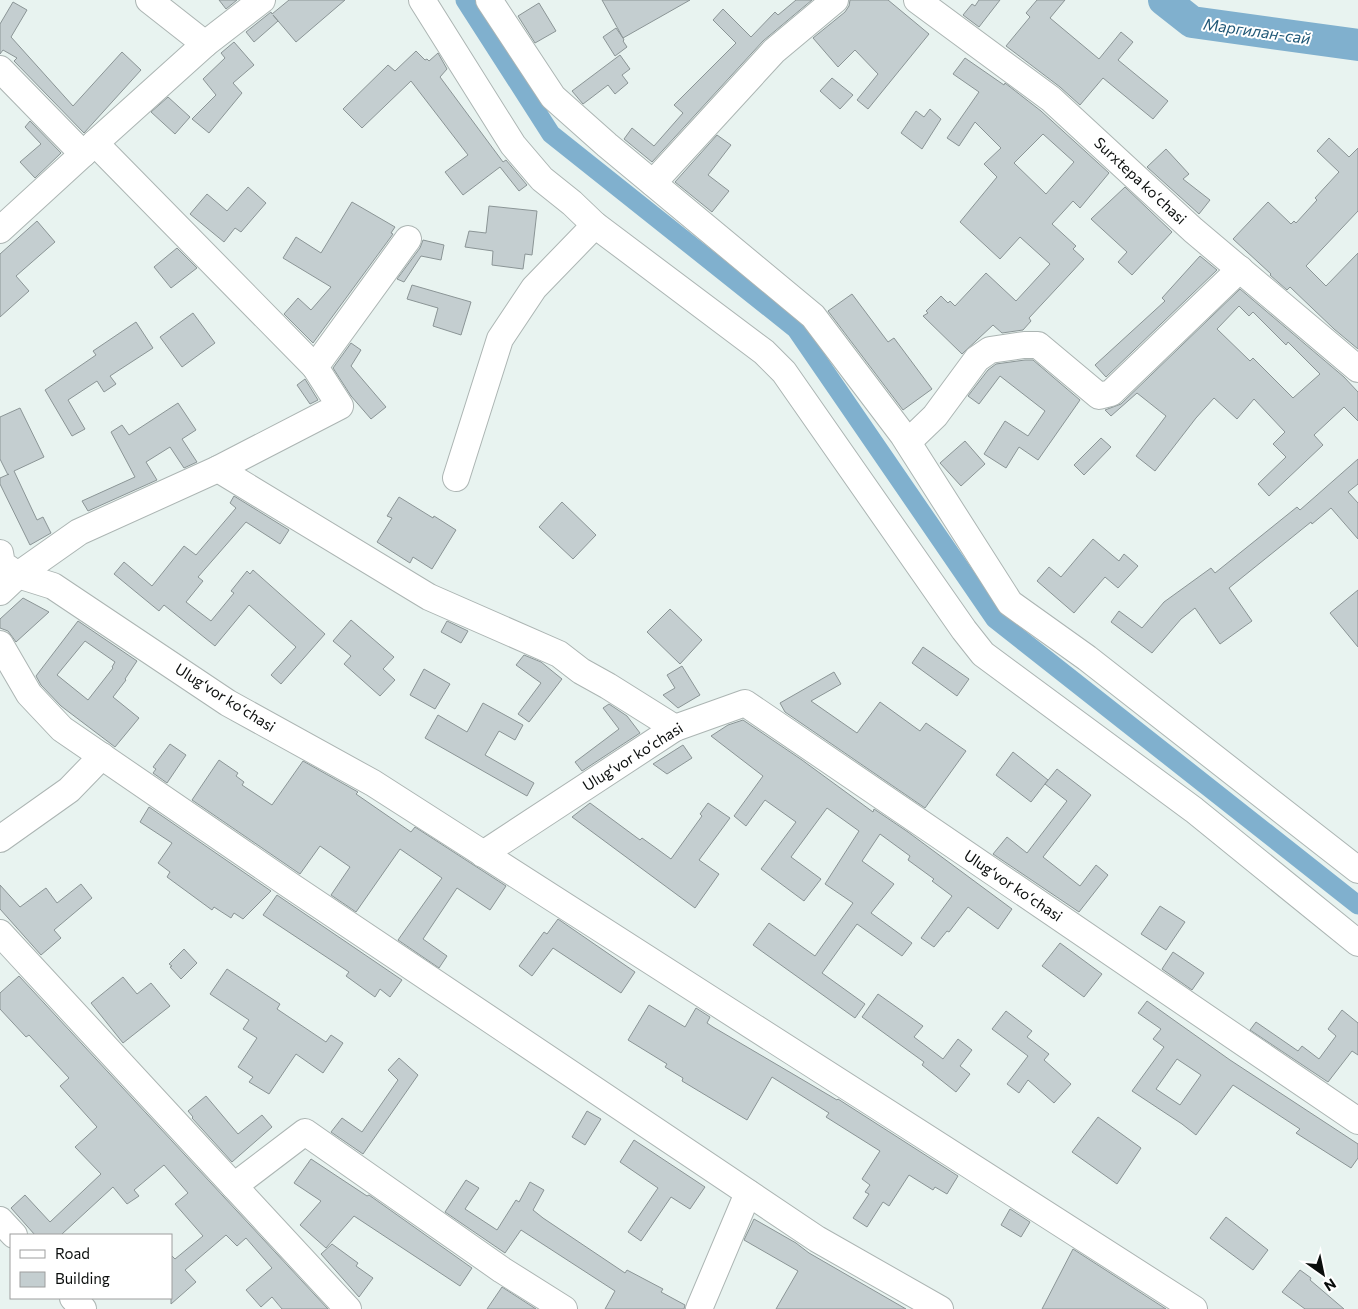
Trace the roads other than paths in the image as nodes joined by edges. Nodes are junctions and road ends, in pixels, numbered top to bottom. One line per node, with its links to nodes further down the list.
1 (149, 0): 7 (street)
2 (262, 0): 7 (street)
3 (422, 0): 11 (street)
4 (489, 0): 10 (street)
5 (835, 0): 10 (street)
6 (918, 0): 14 (street, Surxtepa koʻchasi)
7 (205, 44): 9 (street)
8 (0, 69): 9 (street)
9 (89, 149): 12 (street); 15 (street)
10 (653, 183): 17 (street)
11 (595, 225): 19 (street); 29 (street)
12 (0, 230)
13 (408, 239): 15 (street)
14 (1240, 269): 16 (street, Surxtepa koʻchasi); 17 (street)
15 (316, 367): 18 (street)
16 (1358, 369)
17 (908, 442): 27 (street)
18 (218, 469): 21 (street); 23 (street)
19 (456, 478)
20 (0, 553): 21 (street)
21 (9, 583): 26 (street, Ulugʻvor koʻchasi)
22 (0, 644): 24 (street)
23 (675, 728): 26 (street, Ulugʻvor koʻchasi); 30 (street, Ulugʻvor koʻchasi)
24 (102, 756): 25 (street); 32 (street)
25 (0, 839)
26 (483, 854): 41 (street)
27 (1358, 870)
28 (0, 933): 31 (street)
29 (1358, 943)
30 (1358, 1122)
31 (234, 1186): 37 (street); 38 (street)
32 (748, 1193): 39 (street); 40 (street)
33 (0, 1220): 34 (street)
34 (13, 1234)
35 (74, 1299): 36 (street)
36 (83, 1309)
37 (348, 1309)
38 (564, 1309)
39 (699, 1309)
40 (940, 1309)
41 (1194, 1309)

